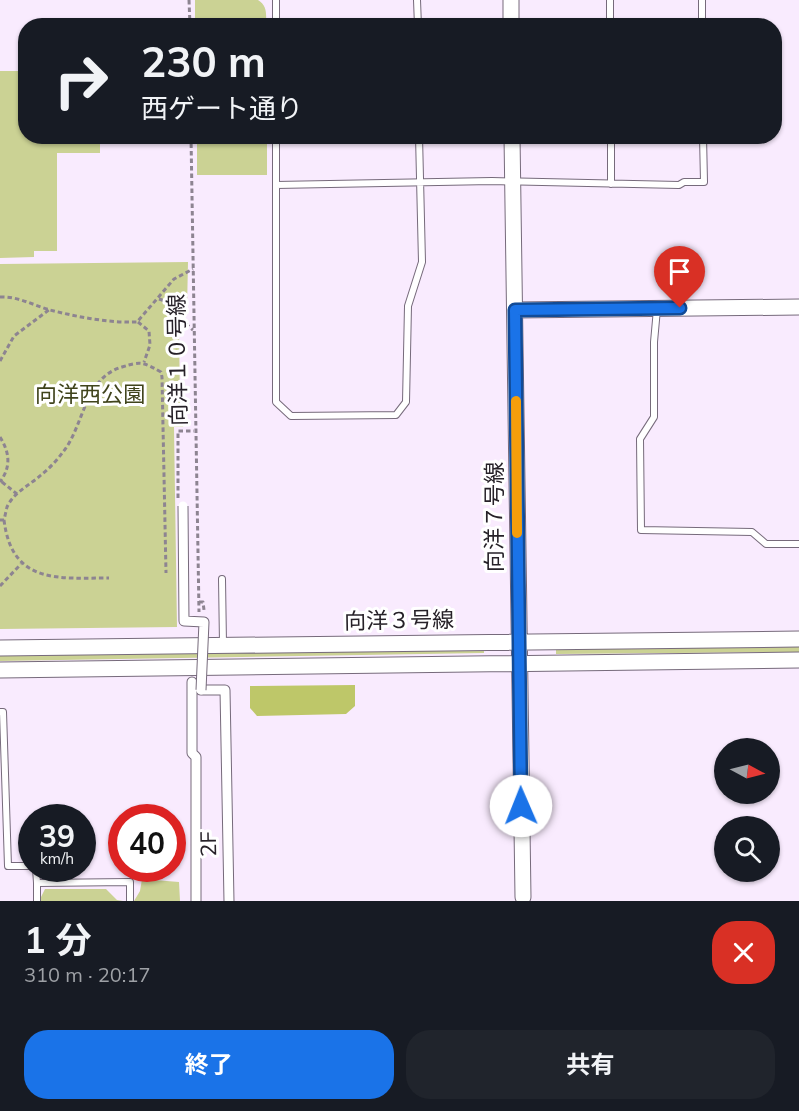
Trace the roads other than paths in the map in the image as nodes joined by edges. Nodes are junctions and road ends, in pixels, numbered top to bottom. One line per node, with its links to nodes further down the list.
1 (276, 0): 6 (lane)
2 (417, 0): 7 (lane)
3 (511, 0): 8 (street)
4 (610, 0): 9 (lane)
5 (702, 0): 10 (lane)
6 (276, 18)
7 (418, 18)
8 (511, 18)
9 (610, 18)
10 (702, 18)
11 (276, 144): 18 (lane)
12 (419, 144): 17 (lane)
13 (512, 144): 16 (street, 向洋７号線)
14 (611, 144): 19 (lane)
15 (703, 144): 19 (lane)
16 (513, 182): 17 (lane); 19 (lane); 22 (street, 向洋７号線)
17 (420, 183): 18 (lane); 18 (lane)
18 (276, 184)
19 (611, 184)
20 (799, 307): 21 (street)
21 (657, 309): 22 (street); 24 (lane)
22 (515, 310): 27 (street, 向洋７号線)
23 (180, 506): 41 (street, 2F, bridge)
24 (799, 544)
25 (222, 579): 28 (lane)
26 (799, 639): 27 (street, 向洋３号線)
27 (520, 642): 28 (street, 向洋３号線); 31 (street, 向洋７号線)
28 (224, 645): 29 (street, 向洋３号線)
29 (0, 648)
30 (799, 660): 31 (street, 向洋３号線)
31 (520, 663): 32 (street, 向洋３号線); 37 (street, 向洋７号線)
32 (0, 670)
33 (192, 682): 40 (street)
34 (0, 712): 35 (lane)
35 (18, 866)
36 (37, 883): 38 (lane); 39 (lane)
37 (523, 897)
38 (37, 901)
39 (130, 901)
40 (196, 901)
41 (229, 901)

